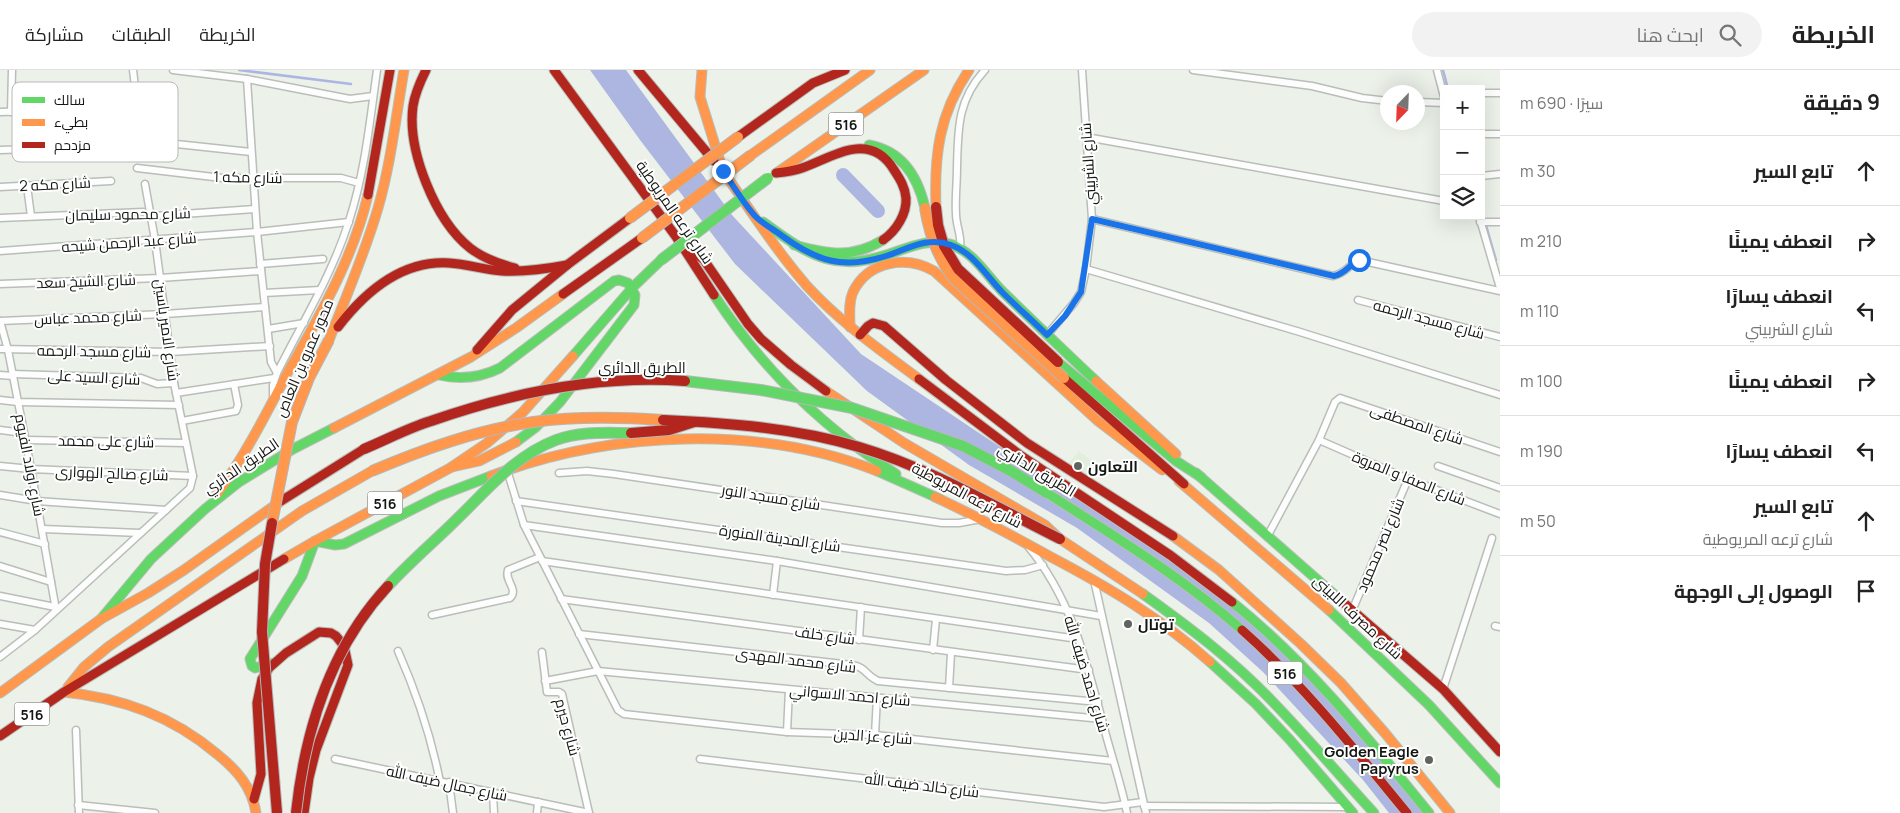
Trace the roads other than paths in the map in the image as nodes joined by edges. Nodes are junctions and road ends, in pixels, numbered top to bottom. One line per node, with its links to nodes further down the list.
1 (12, 70): 29 (street)
2 (173, 70): 19 (street)
3 (377, 70): 24 (street)
4 (390, 70): 103 (main road)
5 (404, 70): 87 (main road, محور عمرو بن العاص)
6 (426, 70): 69 (main road)
7 (554, 70): 60 (main road, شارع ترعه المريوطية)
8 (638, 70): 37 (main road)
9 (702, 70): 37 (main road)
10 (823, 70): 20 (main road)
11 (845, 70): 20 (main road)
12 (870, 70): 92 (main road, الطريق الدائري / 516, bridge)
13 (924, 70): 39 (main road, الطريق الدائري / 516)
14 (969, 70): 48 (main road)
15 (985, 70): 62 (street)
16 (1082, 70): 32 (street, شارع الشربيني)
17 (1193, 70): 25 (street)
18 (1437, 70): 21 (street)
19 (246, 79): 24 (street); 35 (street)
20 (813, 83): 65 (main road, bridge)
21 (1441, 85)
22 (1485, 93): 23 (street)
23 (1500, 93)
24 (373, 96): 43 (street)
25 (1380, 100)
26 (1425, 102): 27 (street)
27 (1440, 103)
28 (0, 112): 29 (street)
29 (11, 112)
30 (1485, 134): 31 (street)
31 (1500, 134)
32 (1086, 137): 47 (street); 54 (street, شارع الشربيني)
33 (178, 144): 35 (street)
34 (848, 148): 39 (main road); 48 (main road); 61 (main road)
35 (251, 152): 41 (street)
36 (137, 168): 41 (street, شارع مكه 1)
37 (723, 171): 52 (main road)
38 (1500, 174): 40 (street)
39 (772, 176): 73 (main road, الطريق الدائري / 516, bridge)
40 (1485, 176)
41 (253, 178): 43 (street, شارع مكه 1); 49 (street)
42 (110, 181): 45 (street, شارع مكه 2)
43 (359, 183): 56 (street)
44 (145, 184): 50 (street, شارع الامير ياسين)
45 (27, 186): 46 (street, شارع مكه 2); 51 (street)
46 (0, 187)
47 (1440, 201)
48 (931, 207): 120 (main road, bridge); 124 (main road, bridge)
49 (255, 209): 50 (street, شارع محمود سليمان); 58 (street)
50 (150, 215): 51 (street, شارع محمود سليمان); 59 (street, شارع الامير ياسين)
51 (30, 216): 53 (street, شارع محمود سليمان)
52 (756, 217): 61 (main road); 82 (main road)
53 (0, 218)
54 (1092, 219): 68 (street, شارع الشربيني); 74 (street)
55 (1482, 220): 57 (street); 67 (street)
56 (349, 222): 58 (street); 75 (street)
57 (1500, 222)
58 (257, 232): 59 (street, شارع عبد الرحمن شيحه); 66 (street)
59 (155, 240): 63 (street, شارع عبد الرحمن شيحه); 71 (street, شارع الامير ياسين)
60 (678, 240): 128 (main road, شارع ترعه المريوطية); 141 (main road)
61 (794, 245): 62 (main road)
62 (960, 248): 70 (main road); 85 (main road)
63 (0, 251)
64 (323, 259): 66 (street)
65 (567, 265): 69 (main road); 92 (main road)
66 (261, 267): 71 (street, شارع الشيخ سعد); 76 (street)
67 (1497, 268): 74 (street)
68 (1086, 269): 85 (street, شارع الشربيني); 100 (street)
69 (528, 270): 87 (main road)
70 (934, 272): 82 (main road); 124 (main road)
71 (160, 278): 72 (street, شارع الشيخ سعد); 79 (street, شارع الامير ياسين)
72 (0, 284)
73 (633, 287): 95 (main road); 114 (main road, الطريق الدائري / 516); 114 (main road)
74 (1500, 289)
75 (320, 290): 76 (street); 81 (street)
76 (264, 293): 78 (street)
77 (1358, 300): 86 (street, شارع مسجد الرحمه)
78 (265, 307): 79 (street, شارع محمد عباس); 83 (street)
79 (165, 314): 80 (street, شارع محمد عباس); 91 (street, شارع الامير ياسين)
80 (0, 323): 90 (street, شارع اولاد الفيوم)
81 (304, 323): 83 (street); 96 (street)
82 (850, 327): 84 (main road)
83 (268, 329): 88 (street)
84 (860, 335): 116 (main road); 123 (main road)
85 (1047, 335): 120 (main road)
86 (1500, 337)
87 (329, 340): 207 (main road, محور عمرو بن العاص, bridge)
88 (270, 346): 91 (street, شارع مسجد الرحمه); 96 (street)
89 (0, 349): 90 (street, شارع مسجد الرحمه)
90 (8, 350): 91 (street, شارع مسجد الرحمه); 94 (street, شارع اولاد الفيوم)
91 (170, 352): 97 (street, شارع الامير ياسين)
92 (471, 357): 95 (main road, الطريق الدائري / 516)
93 (0, 375): 94 (street, شارع السيد على)
94 (13, 375): 97 (street, شارع السيد على); 102 (street, شارع اولاد الفيوم)
95 (439, 375): 131 (main road, الطريق الدائري / 516)
96 (276, 376): 98 (street); 103 (street)
97 (174, 384): 99 (street, شارع الامير ياسين)
98 (234, 384): 99 (street); 105 (street)
99 (176, 393): 104 (street, شارع الامير ياسين)
100 (1500, 395)
101 (0, 400): 102 (street)
102 (18, 402): 104 (street); 108 (street, شارع اولاد الفيوم)
103 (272, 403): 131 (main road)
104 (179, 405): 105 (street, شارع الامير ياسين)
105 (182, 421): 110 (street, شارع الامير ياسين)
106 (695, 421): 141 (main road, الطريق الدائري / 516, bridge); 180 (main road, الطريق الدائري / 516, bridge); 208 (main road, bridge)
107 (0, 430): 108 (street, شارع على محمد)
108 (25, 436): 110 (street, شارع على محمد); 115 (street, شارع اولاد الفيوم)
109 (1319, 440): 111 (street, شارع المصطفى); 122 (street, شارع الصفا و المروة); 139 (street)
110 (186, 442): 119 (street, شارع الامير ياسين)
111 (1500, 452)
112 (0, 466): 115 (street, شارع صالح الهوارى)
113 (1438, 466): 125 (street)
114 (450, 468): 142 (main road, الطريق الدائري / 516)
115 (31, 469): 119 (street, شارع صالح الهوارى); 129 (street, شارع اولاد الفيوم)
116 (1065, 469): 121 (main road); 123 (main road)
117 (507, 470): 128 (main road); 130 (street); 142 (main road)
118 (559, 472): 134 (street, شارع مسجد النور)
119 (193, 476): 132 (street)
120 (1201, 477): 139 (main road, شارع مصرف اللبينى)
121 (1080, 478): 126 (main road); 176 (main road)
122 (1408, 479): 133 (street, شارع الصفا و المروة); 157 (street, شارع نصر محمود)
123 (1057, 480): 126 (main road)
124 (1184, 484): 194 (main road, شارع مصرف اللبينى)
125 (1500, 488)
126 (1072, 490): 182 (main road)
127 (0, 496): 129 (street)
128 (940, 499): 134 (main road, شارع ترعه المريوطية)
129 (37, 501): 132 (street); 136 (street, شارع اولاد الفيوم)
130 (516, 501): 135 (street); 147 (street, شارع المدينة المنورة)
131 (205, 509): 160 (main road, الطريق الدائري / 516)
132 (166, 510): 138 (street)
133 (1500, 514)
134 (982, 519): 144 (main road, شارع ترعه المريوطية)
135 (524, 525): 145 (street); 146 (street)
136 (42, 529): 138 (street); 143 (street, شارع اولاد الفيوم)
137 (0, 532): 143 (street)
138 (140, 533): 155 (street)
139 (1267, 537): 157 (main road, شارع مصرف اللبينى)
140 (1492, 538): 178 (street)
141 (1060, 539): 215 (main road, الطريق الدائري / 516)
142 (316, 541): 172 (main road); 180 (main road, الطريق الدائري / 516)
143 (45, 544): 150 (street, شارع اولاد الفيوم)
144 (1027, 545): 147 (street, شارع احمد ضيف الله); 149 (main road, شارع ترعه المريوطية)
145 (541, 559): 151 (street); 153 (street); 158 (street)
146 (777, 561): 151 (street); 156 (street)
147 (1043, 565): 156 (street, شارع احمد ضيف الله)
148 (0, 566): 150 (street)
149 (1094, 580): 159 (street, شارع احمد ضيف الله); 203 (main road, شارع ترعه المريوطية)
150 (51, 582): 155 (street, شارع اولاد الفيوم)
151 (773, 595): 154 (street)
152 (0, 596): 155 (street)
153 (561, 599): 164 (street); 166 (street, شارع خلف)
154 (861, 607): 161 (street); 166 (street)
155 (55, 609): 163 (street)
156 (1068, 611): 159 (street); 165 (street, شارع احمد ضيف الله)
157 (1352, 611): 178 (main road, شارع مصرف اللبينى)
158 (432, 615)
159 (1101, 616): 202 (street, شارع احمد ضيف الله)
160 (102, 619): 181 (main road, الطريق الدائري / 516); 216 (main road, الطريق الدائري / 516, bridge)
161 (936, 619): 165 (street); 167 (street)
162 (0, 624): 163 (street)
163 (35, 630): 171 (street)
164 (579, 634): 174 (street); 177 (street, شارع محمد المهدى)
165 (1078, 639): 173 (street, شارع احمد ضيف الله)
166 (859, 640): 167 (street, شارع خلف)
167 (933, 650): 170 (street, شارع خلف)
168 (398, 651): 195 (street)
169 (542, 652): 175 (street, شارع حيرم)
170 (951, 653): 173 (street, شارع خلف); 177 (street)
171 (0, 657)
172 (274, 663): 198 (main road); 209 (main road)
173 (1089, 670): 184 (street, شارع احمد ضيف الله)
174 (598, 671): 175 (street, شارع احمد الاسواني); 179 (street, شارع احمد الاسواني); 187 (street, شارع عز الدين)
175 (545, 681): 213 (street, شارع حيرم)
176 (1340, 683): 182 (main road); 218 (main road)
177 (948, 688): 184 (street, شارع محمد المهدى)
178 (1443, 689): 190 (main road, شارع مصرف اللبينى)
179 (789, 690): 183 (street, شارع احمد الاسواني); 187 (street)
180 (64, 692): 189 (main road, الطريق الدائري / 516); 198 (main road)
181 (0, 693)
182 (1329, 694): 217 (main road)
183 (877, 697): 185 (street, شارع احمد الاسواني); 188 (street)
184 (1098, 702): 185 (street, شارع احمد ضيف الله)
185 (1102, 720): 193 (street, شارع احمد ضيف الله)
186 (76, 730): 200 (street)
187 (787, 732): 188 (street, شارع عز الدين)
188 (875, 735): 193 (street, شارع عز الدين)
189 (0, 736)
190 (1500, 752)
191 (335, 759): 195 (street, شارع جمال ضيف الله)
192 (700, 759): 201 (street, شارع خالد ضيف الله)
193 (1113, 761): 201 (street, شارع احمد ضيف الله)
194 (1499, 780)
195 (440, 782): 196 (street, شارع جمال ضيف الله)
196 (449, 782): 197 (street, شارع جمال ضيف الله); 210 (street)
197 (493, 793): 199 (street, شارع جمال ضيف الله); 211 (street)
198 (254, 799): 206 (main road)
199 (538, 802): 212 (street); 213 (street, شارع جمال ضيف الله)
200 (78, 805): 204 (street); 205 (street)
201 (1125, 805): 202 (street, شارع خالد ضيف الله); 214 (street, شارع احمد ضيف الله)
202 (1144, 807): 203 (street, شارع خالد ضيف الله)
203 (1350, 810)
204 (79, 813)
205 (155, 813)
206 (256, 813)
207 (277, 813)
208 (296, 813)
209 (304, 813)
210 (453, 813)
211 (494, 813)
212 (537, 813)
213 (589, 813)
214 (1127, 813)
215 (1374, 813)
216 (1406, 813)
217 (1429, 813)
218 (1450, 813)

